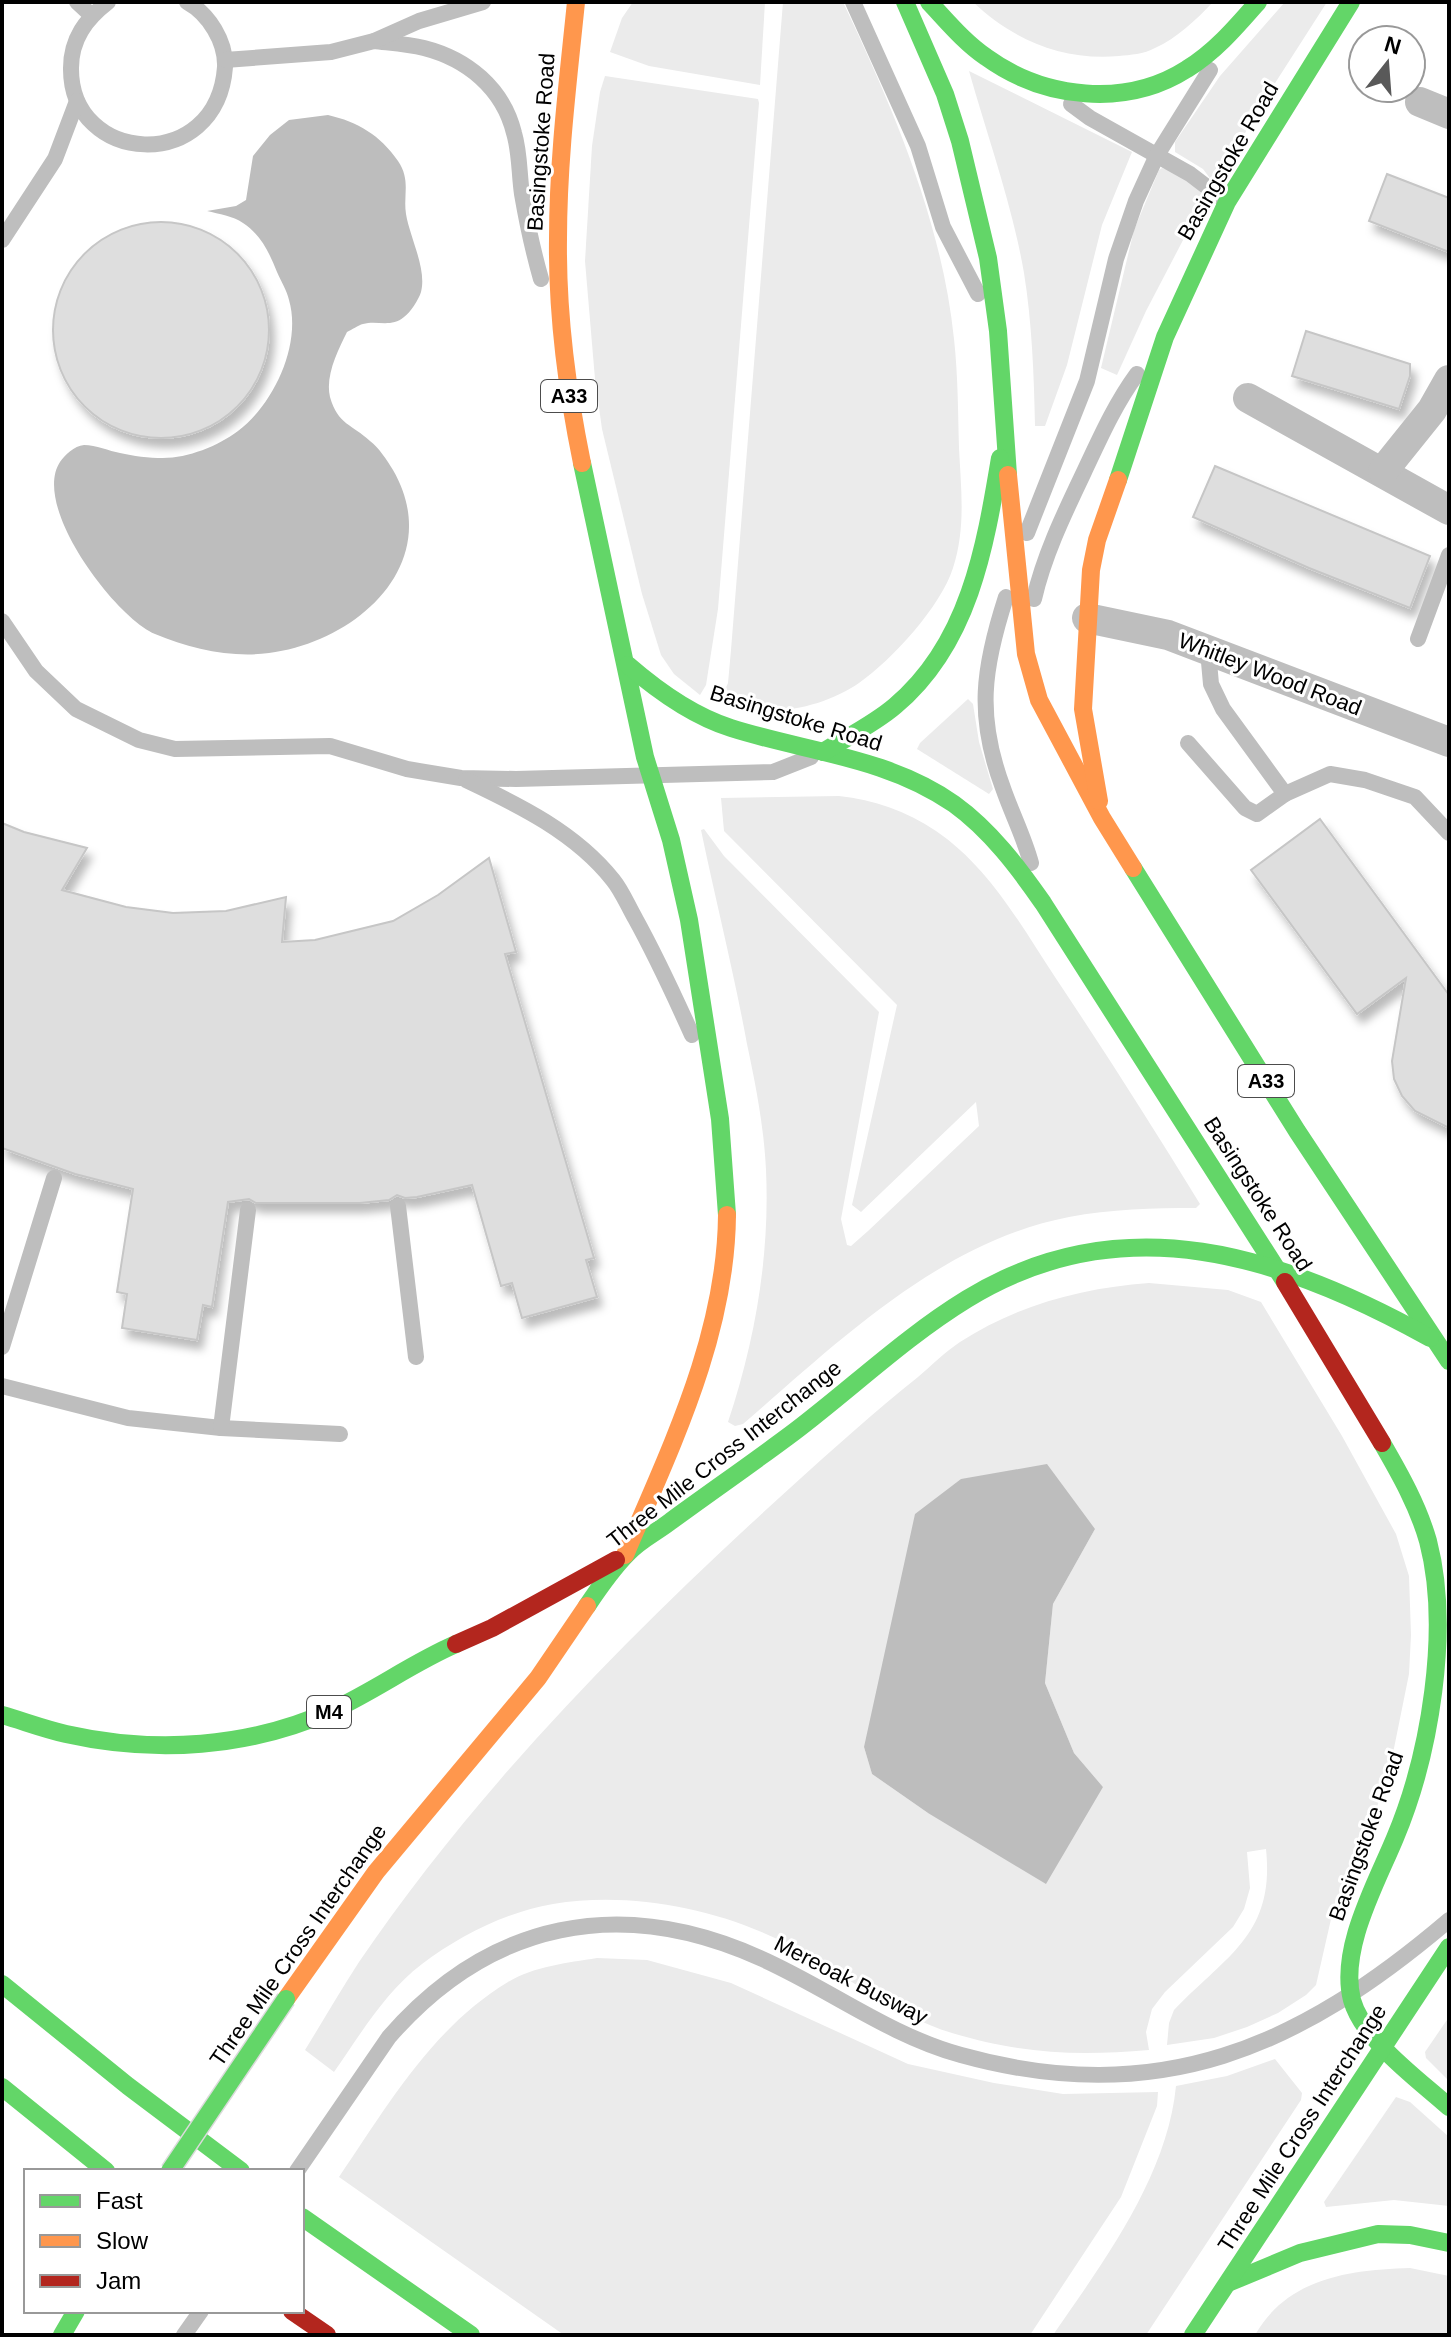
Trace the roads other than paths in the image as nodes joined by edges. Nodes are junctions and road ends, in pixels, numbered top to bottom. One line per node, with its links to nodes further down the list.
1 (77, 2): 11 (lane)
2 (108, 2): 11 (lane)
3 (187, 2): 14 (lane)
4 (483, 2): 13 (lane)
5 (853, 2): 22 (lane)
6 (905, 2): 22 (main road, Basingstoke Road / A33)
7 (929, 2): 15 (main road)
8 (1258, 2): 12 (main road)
9 (1351, 2): 20 (main road, Basingstoke Road)
10 (578, 4): 24 (main road, Basingstoke Road / A33)
11 (91, 15): 16 (lane)
12 (1242, 19): 15 (main road); 19 (lane)
13 (374, 41): 14 (lane); 24 (lane)
14 (225, 60): 16 (lane)
15 (1051, 89): 19 (lane)
16 (77, 101): 21 (lane)
17 (1425, 104): 18 (street)
18 (1449, 114)
19 (1157, 155): 20 (lane); 31 (lane)
20 (1227, 202): 23 (main road, Basingstoke Road)
21 (2, 240)
22 (998, 331): 27 (main road, Basingstoke Road / A33)
23 (1165, 337): 32 (main road, Basingstoke Road); 36 (lane)
24 (566, 373): 37 (main road, Basingstoke Road / A33)
25 (1449, 380): 28 (street)
26 (1248, 398): 28 (street)
27 (1004, 435): 31 (main road, Basingstoke Road / A33); 40 (main road)
28 (1383, 471): 29 (street)
29 (1449, 510)
30 (1449, 555): 34 (lane)
31 (1016, 564): 36 (main road, Basingstoke Road / A33); 46 (lane)
32 (1087, 618): 35 (street, Whitley Wood Road); 44 (main road, Basingstoke Road)
33 (2, 621): 42 (lane)
34 (1418, 639)
35 (1208, 651): 38 (street, Whitley Wood Road); 43 (lane)
36 (1026, 654): 44 (main road, Basingstoke Road / A33)
37 (628, 665): 40 (main road, Basingstoke Road); 41 (main road, Basingstoke Road / A33)
38 (1449, 742)
39 (1188, 743): 43 (lane)
40 (823, 752): 41 (lane); 46 (main road, Basingstoke Road)
41 (650, 777): 42 (lane); 47 (main road, Basingstoke Road / A33)
42 (461, 778): 47 (lane)
43 (1285, 794): 45 (lane)
44 (1102, 818): 52 (main road, Basingstoke Road / A33)
45 (1449, 833)
46 (1043, 903): 51 (main road, Basingstoke Road)
47 (718, 1095): 59 (main road, Basingstoke Road / A33)
48 (54, 1178): 53 (lane)
49 (398, 1206): 54 (lane)
50 (248, 1210): 57 (lane)
51 (1277, 1267): 52 (main road, Three Mile Cross Interchange); 59 (main road, Three Mile Cross Interchange); 64 (main road, Basingstoke Road)
52 (1435, 1341): 55 (main road, Three Mile Cross Interchange)
53 (2, 1347)
54 (416, 1357)
55 (1449, 1361)
56 (2, 1386): 57 (lane)
57 (221, 1428): 58 (lane)
58 (340, 1434)
59 (625, 1555): 60 (main road, M4); 69 (main road, Three Mile Cross Interchange, bridge)
60 (2, 1715)
61 (1449, 1920): 64 (lane, Mereoak Busway)
62 (1449, 1947): 65 (main road, Three Mile Cross Interchange)
63 (2, 1984): 70 (main road)
64 (1351, 1995): 65 (main road); 71 (lane, Mereoak Busway)
65 (1385, 2046): 67 (main road); 74 (main road, Three Mile Cross Interchange)
66 (2, 2087): 68 (main road)
67 (1449, 2107)
68 (104, 2169)
69 (171, 2169)
70 (238, 2169)
71 (298, 2169)
72 (304, 2218): 81 (main road)
73 (1449, 2243): 74 (main road)
74 (1223, 2291): 82 (main road, Three Mile Cross Interchange); 83 (main road)
75 (75, 2313): 78 (main road)
76 (200, 2313): 79 (lane)
77 (295, 2313): 80 (main road)
78 (62, 2335)
79 (184, 2335)
80 (327, 2335)
81 (471, 2335)
82 (1193, 2335)
83 (1209, 2335)

